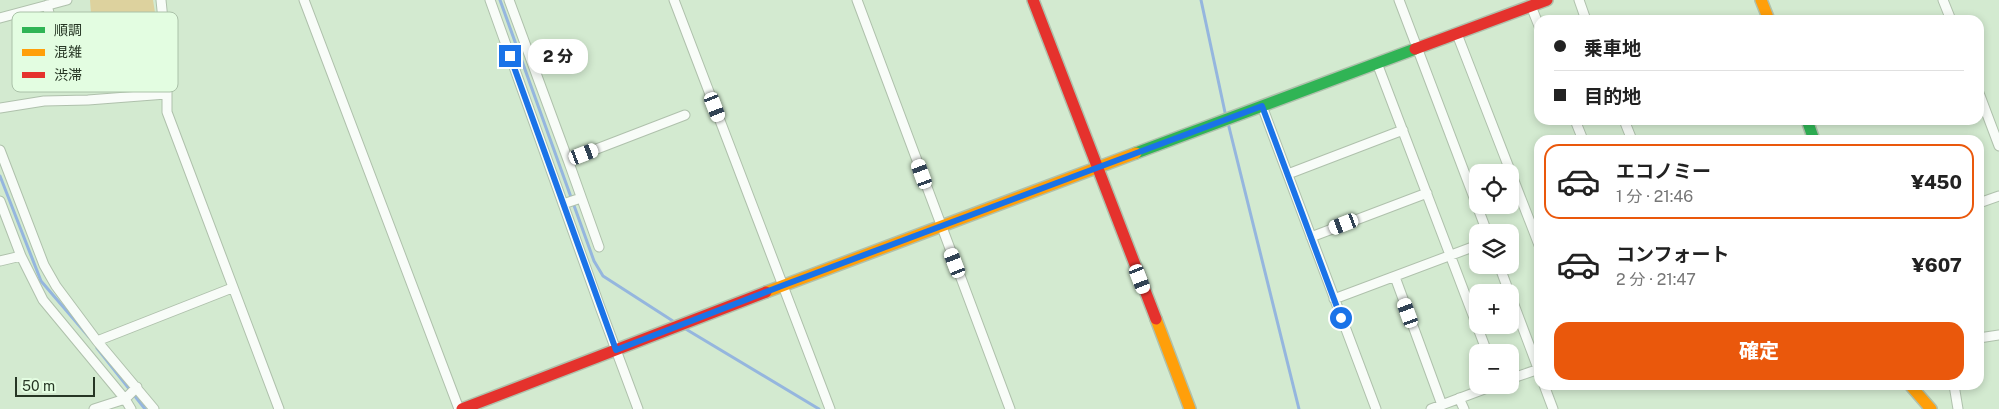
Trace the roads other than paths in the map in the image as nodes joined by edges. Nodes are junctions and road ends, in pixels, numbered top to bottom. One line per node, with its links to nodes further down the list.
1 (67, 0): 13 (street)
2 (304, 0): 75 (street)
3 (490, 0): 40 (street)
4 (510, 0): 32 (street)
5 (674, 0): 51 (street)
6 (857, 0): 42 (street)
7 (1033, 0): 33 (street)
8 (1399, 0): 22 (street)
9 (1547, 0): 14 (street)
10 (1579, 0): 18 (street)
11 (1761, 0): 19 (street)
12 (1943, 0): 20 (street)
13 (47, 6): 15 (street); 16 (street)
14 (1531, 6): 17 (street); 21 (street)
15 (24, 12)
16 (49, 12)
17 (1535, 15)
18 (1584, 15)
19 (1767, 15)
20 (1949, 15)
21 (1457, 34): 22 (street); 43 (street)
22 (1418, 48): 23 (street); 41 (street)
23 (1377, 63): 25 (street); 29 (street)
24 (166, 94): 27 (street); 52 (street)
25 (1262, 106): 33 (street); 34 (street)
26 (1984, 106): 30 (street)
27 (0, 108)
28 (685, 115): 32 (street)
29 (1403, 130): 34 (street); 35 (street)
30 (1999, 146)
31 (0, 150): 57 (street)
32 (568, 160): 37 (street)
33 (1098, 168): 42 (street); 79 (street)
34 (1288, 174): 44 (street)
35 (1427, 193): 44 (street); 48 (street)
36 (1999, 196): 39 (street)
37 (581, 198): 40 (street); 45 (street)
38 (0, 201): 47 (street)
39 (1984, 201)
40 (562, 204): 59 (street)
41 (1484, 224)
42 (941, 226): 51 (street); 78 (street)
43 (1534, 232)
44 (1311, 237): 53 (street)
45 (599, 247)
46 (1469, 249): 48 (street)
47 (21, 256): 49 (street); 69 (street)
48 (1450, 256): 50 (street); 58 (street)
49 (0, 261)
50 (1394, 276): 53 (street); 70 (street)
51 (784, 285): 59 (street); 77 (street)
52 (232, 288): 57 (street); 74 (street)
53 (1334, 299): 80 (street)
54 (1519, 318): 60 (street)
55 (1999, 335): 56 (street)
56 (1984, 337)
57 (97, 341): 63 (street)
58 (1484, 344)
59 (616, 350): 75 (street); 76 (street)
60 (1534, 359)
61 (1534, 371): 62 (street)
62 (1519, 377)
63 (137, 388): 69 (street); 73 (street)
64 (1546, 390): 83 (street)
65 (1914, 390): 84 (street)
66 (1955, 390): 85 (street)
67 (1471, 394): 68 (street)
68 (1460, 398): 70 (street); 82 (street)
69 (125, 399): 71 (street); 72 (street)
70 (1442, 405): 81 (street)
71 (94, 409)
72 (131, 409)
73 (154, 409)
74 (279, 409)
75 (460, 409)
76 (638, 409)
77 (830, 409)
78 (1010, 409)
79 (1190, 409)
80 (1376, 409)
81 (1431, 409)
82 (1464, 409)
83 (1553, 409)
84 (1931, 409)
85 (1958, 409)

